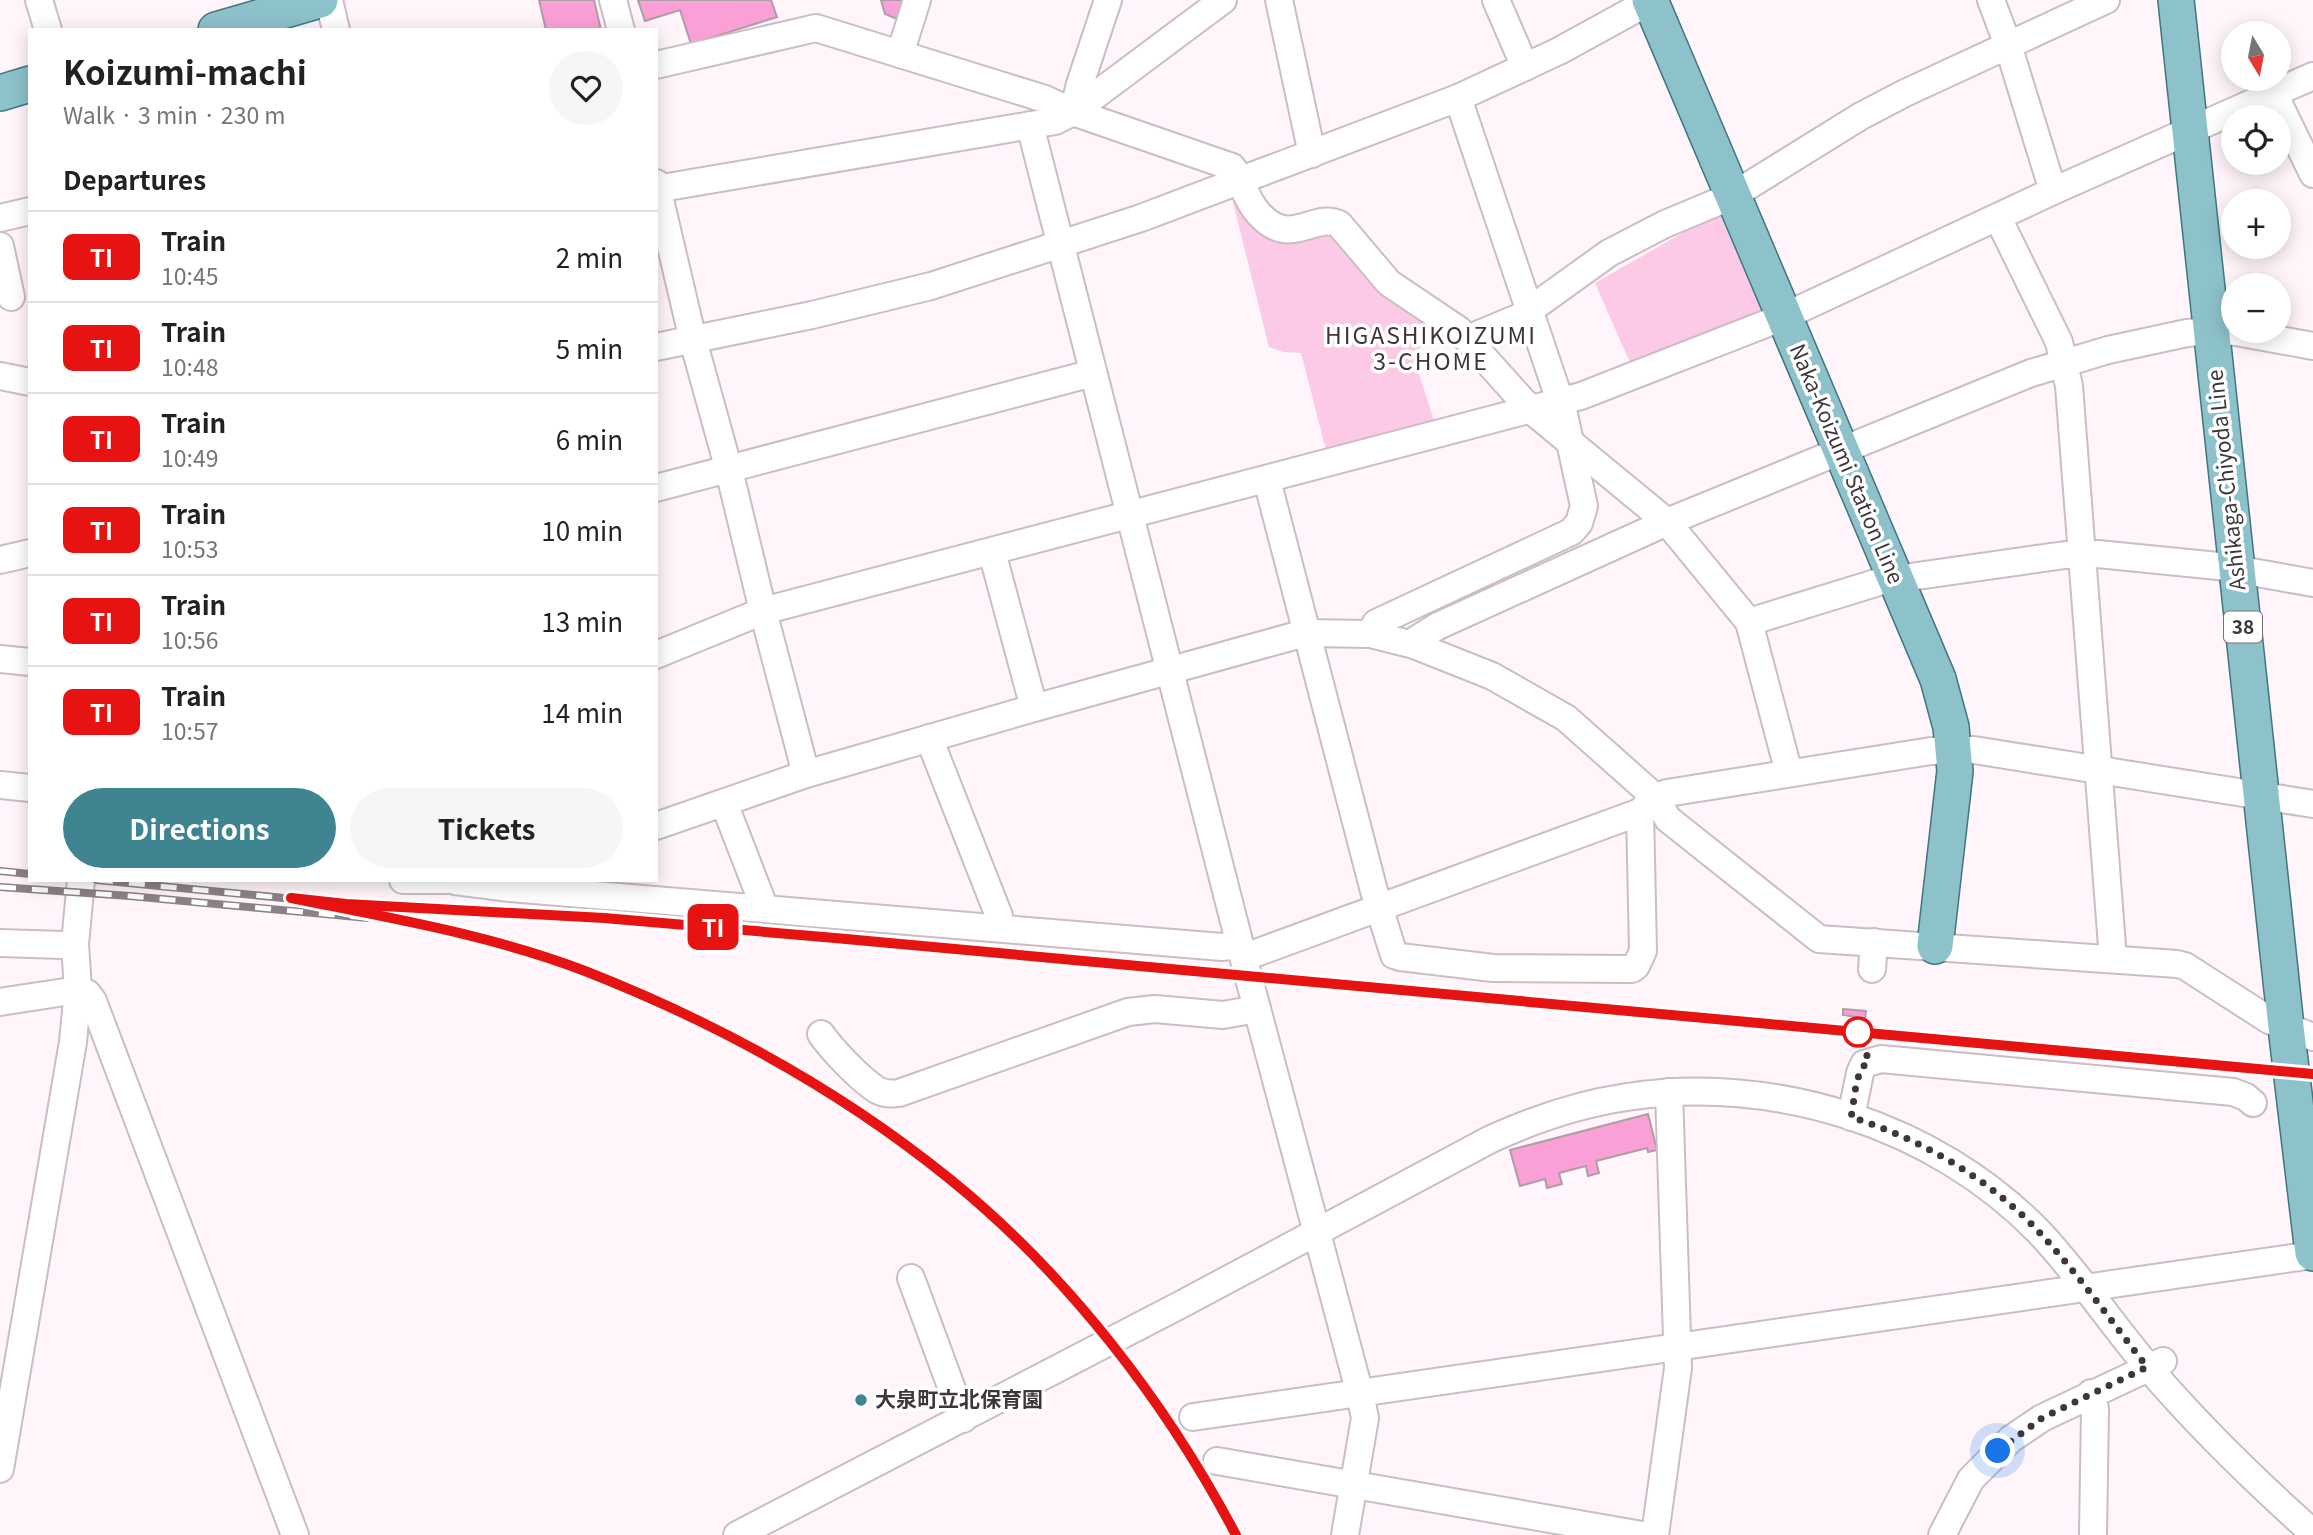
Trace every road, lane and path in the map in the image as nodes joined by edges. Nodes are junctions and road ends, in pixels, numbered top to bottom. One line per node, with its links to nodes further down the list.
1 (39, 0): 14 (street)
2 (320, 0): 15 (main road)
3 (329, 0): 16 (street)
4 (613, 0): 17 (street)
5 (917, 0): 19 (street)
6 (1108, 0): 27 (street)
7 (1223, 0): 27 (street)
8 (1279, 0): 30 (street)
9 (1496, 0): 21 (street)
10 (1651, 0): 21 (street); 36 (main road, Naka-Koizumi Station Line)
11 (1991, 0): 18 (street)
12 (2106, 0): 18 (street)
13 (2176, 0): 29 (main road, Ashikaga-Chiyoda Line / 38)
14 (47, 28)
15 (223, 28)
16 (336, 28)
17 (620, 28)
18 (2008, 45): 35 (street); 36 (street)
19 (900, 54): 20 (street); 27 (street)
20 (658, 65)
21 (1525, 67): 26 (street)
22 (2313, 76): 25 (street)
23 (28, 85): 24 (main road)
24 (0, 93)
25 (2274, 94): 29 (street); 31 (street)
26 (1458, 98): 30 (street); 43 (street)
27 (1073, 112): 28 (street); 32 (street)
28 (1030, 125): 33 (street); 41 (street)
29 (2190, 130): 35 (street); 45 (main road, Ashikaga-Chiyoda Line / 38)
30 (1312, 153): 32 (street)
31 (2313, 174)
32 (1238, 181): 41 (street); 47 (street)
33 (658, 187)
34 (658, 191): 46 (street)
35 (2053, 191): 39 (street)
36 (1732, 196): 43 (street); 44 (main road, Naka-Koizumi Station Line)
37 (28, 211): 38 (street)
38 (0, 218)
39 (1998, 218): 44 (street); 50 (street)
40 (0, 246): 42 (street)
41 (1060, 246): 46 (street); 51 (street)
42 (14, 297)
43 (1530, 311): 47 (street); 54 (street)
44 (1783, 317): 54 (street); 57 (main road, Naka-Koizumi Station Line)
45 (2211, 331): 48 (street); 50 (street); 67 (main road, Ashikaga-Chiyoda Line / 38)
46 (693, 340): 49 (street); 58 (street)
47 (1469, 340): 55 (street)
48 (2313, 346)
49 (658, 347)
50 (2065, 363): 57 (street); 65 (street)
51 (1093, 373): 58 (street); 61 (street)
52 (0, 376): 53 (street)
53 (28, 382)
54 (1560, 402): 55 (street); 56 (street)
55 (1531, 411): 56 (street); 59 (street)
56 (1570, 442): 62 (street); 68 (street)
57 (1841, 450): 62 (street); 69 (main road, Naka-Koizumi Station Line)
58 (729, 471): 60 (street); 72 (street)
59 (1267, 480): 61 (street); 74 (street)
60 (658, 488)
61 (1130, 516): 63 (street); 80 (street)
62 (1667, 522): 71 (street); 73 (street)
63 (992, 552): 72 (street); 81 (street)
64 (28, 553): 66 (street)
65 (2083, 554): 67 (street); 69 (street); 84 (street)
66 (0, 560)
67 (2236, 569): 70 (street); 89 (main road, Ashikaga-Chiyoda Line / 38)
68 (1474, 577): 71 (street); 75 (street)
69 (1895, 579): 73 (street); 83 (main road, Naka-Koizumi Station Line)
70 (2313, 583)
71 (1489, 603): 76 (street)
72 (763, 611): 77 (street); 86 (street)
73 (1749, 622): 85 (street)
74 (1306, 633): 75 (street); 80 (street); 97 (street)
75 (1370, 634): 76 (street)
76 (1413, 645): 91 (street)
77 (658, 654)
78 (0, 659): 79 (street)
79 (28, 662)
80 (1170, 671): 81 (street); 103 (street)
81 (1034, 708): 82 (street)
82 (929, 738): 86 (street); 98 (street)
83 (1954, 749): 84 (street); 85 (street); 102 (main road, Naka-Koizumi Station Line)
84 (2098, 769): 89 (street); 104 (street)
85 (1789, 773): 91 (street)
86 (806, 774): 90 (street)
87 (0, 785): 88 (street)
88 (28, 788)
89 (2262, 796): 92 (street); 109 (main road, Ashikaga-Chiyoda Line / 38)
90 (724, 803): 93 (street); 96 (street)
91 (1648, 804): 97 (street); 97 (street); 99 (street)
92 (2313, 804)
93 (658, 825)
94 (469, 882): 96 (street)
95 (79, 893): 101 (street)
96 (765, 909): 98 (street)
97 (1380, 909): 103 (street)
98 (999, 927): 103 (street)
99 (1874, 942): 102 (street); 105 (street)
100 (0, 943): 101 (street)
101 (75, 944): 106 (street)
102 (1936, 946): 104 (street)
103 (1242, 951): 108 (street)
104 (2110, 959): 109 (street)
105 (1872, 969)
106 (78, 990): 107 (street); 125 (street); 128 (street)
107 (0, 1002)
108 (1257, 1009): 110 (street); 114 (street)
109 (2300, 1032): 115 (main road, Ashikaga-Chiyoda Line / 38)
110 (821, 1034)
111 (1669, 1092): 113 (street); 114 (street); 118 (street)
112 (2253, 1103): 113 (street)
113 (1851, 1117): 117 (street)
114 (1318, 1231): 121 (street); 123 (street)
115 (2313, 1254): 117 (street)
116 (911, 1278): 123 (street)
117 (2084, 1287): 118 (street); 119 (street)
118 (1677, 1348): 121 (street); 132 (street)
119 (2155, 1364): 120 (street); 127 (street)
120 (2091, 1393): 133 (street); 134 (street)
121 (1360, 1394): 122 (street); 126 (street)
122 (1194, 1417)
123 (963, 1419): 129 (street)
124 (1217, 1461): 126 (street)
125 (0, 1469)
126 (1353, 1485): 130 (street); 131 (street)
127 (2313, 1533)
128 (295, 1535)
129 (737, 1535)
130 (1345, 1535)
131 (1642, 1535)
132 (1655, 1535)
133 (1942, 1535)
134 (2093, 1535)

